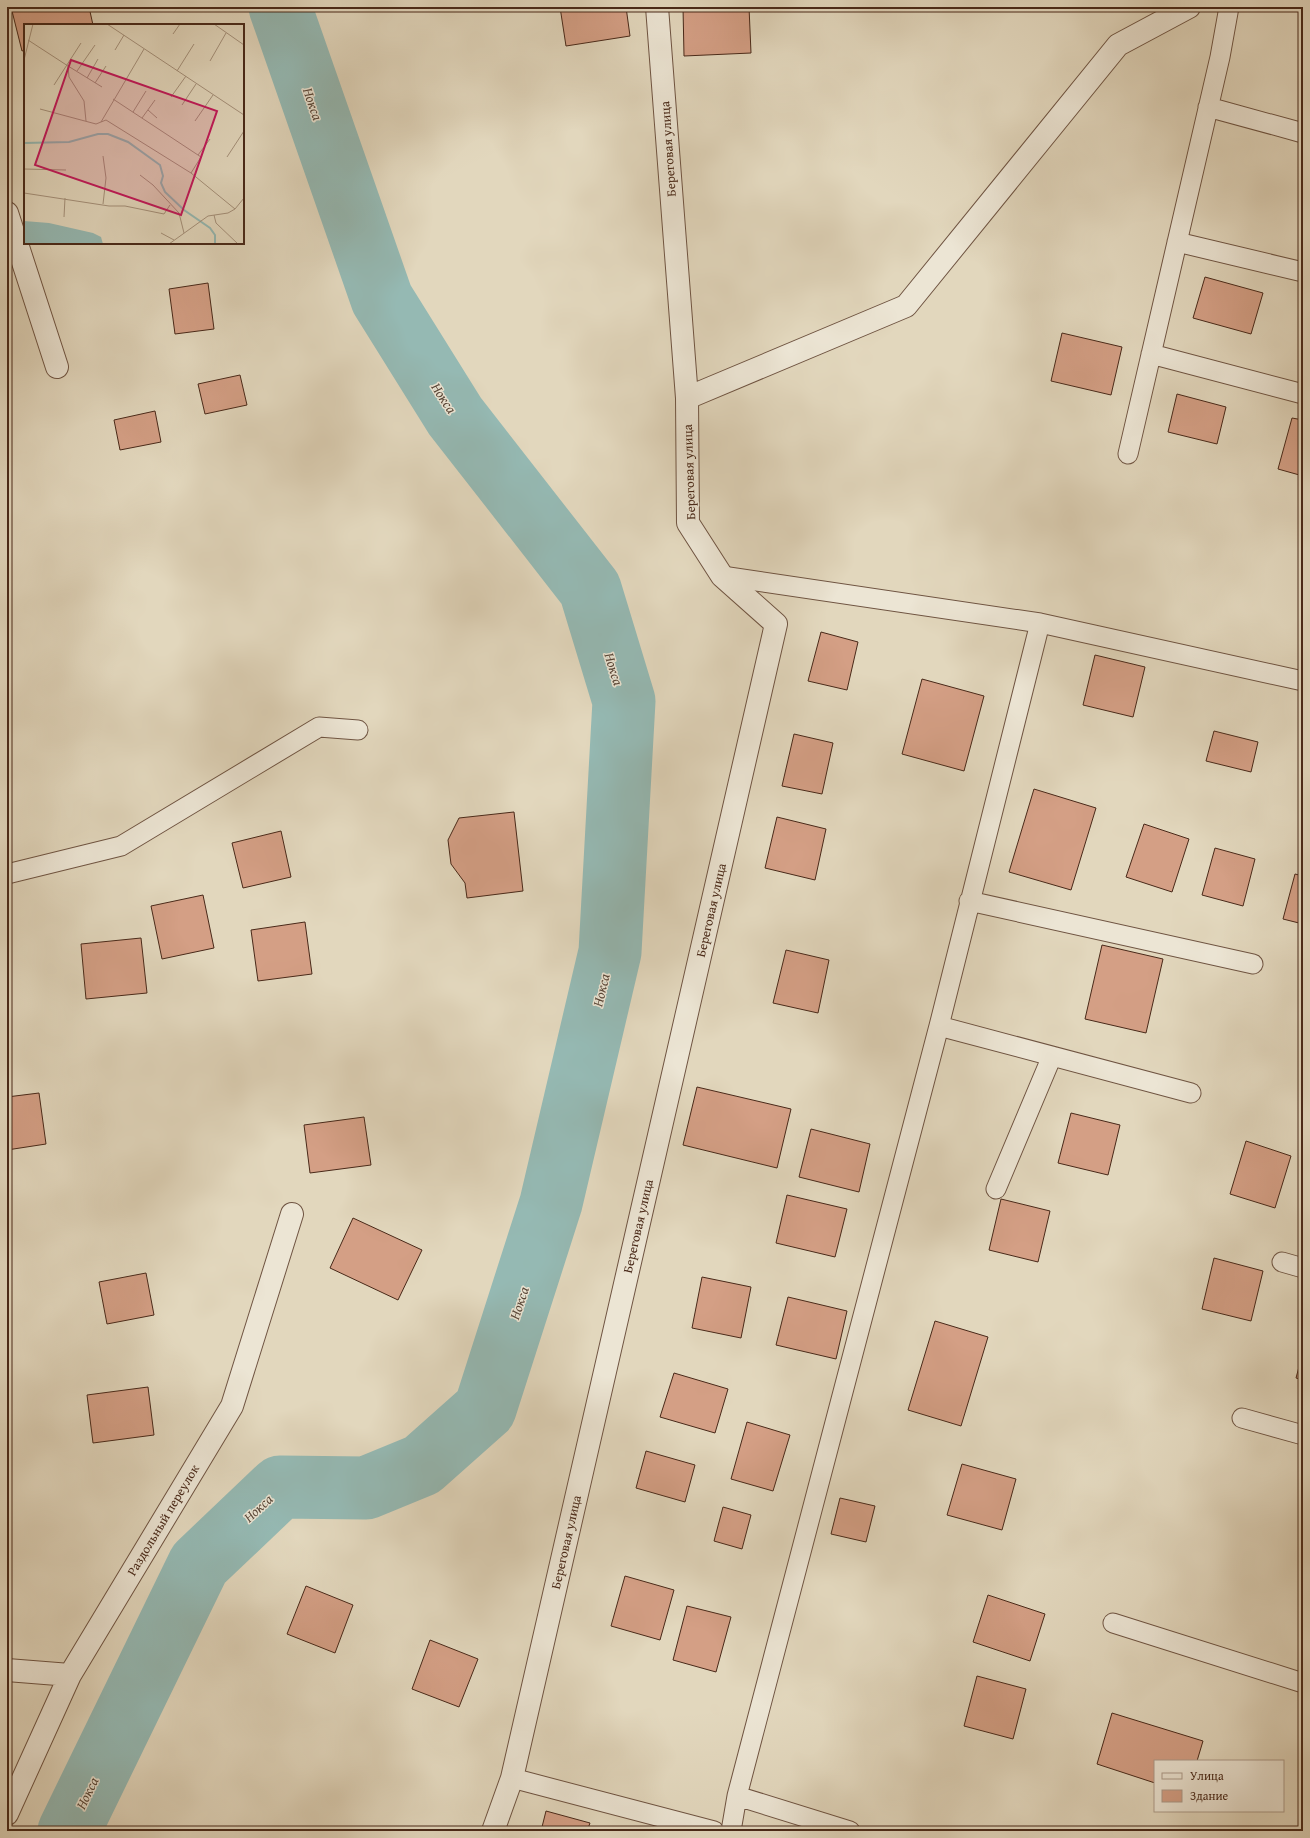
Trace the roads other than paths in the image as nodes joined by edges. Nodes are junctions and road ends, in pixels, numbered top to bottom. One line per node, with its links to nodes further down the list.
1 (657, 7): 12 (street, Береговая улица)
2 (1190, 7): 12 (street)
3 (1229, 7): 4 (lane)
4 (1208, 107): 5 (lane); 7 (lane)
5 (1303, 133)
6 (7, 213): 10 (street)
7 (1177, 242): 8 (lane); 9 (lane)
8 (1303, 272)
9 (1152, 354): 11 (lane); 13 (lane)
10 (57, 367)
11 (1303, 394)
12 (687, 398): 14 (street, Береговая улица)
13 (1128, 454)
14 (722, 576): 15 (lane); 34 (street, Береговая улица)
15 (1040, 623): 16 (lane); 19 (lane)
16 (1303, 681)
17 (358, 730): 18 (lane)
18 (7, 874)
19 (969, 901): 20 (lane); 21 (lane)
20 (1253, 964)
21 (938, 1026): 22 (lane); 35 (lane)
22 (1052, 1056): 23 (lane); 24 (lane)
23 (1191, 1093)
24 (996, 1189)
25 (292, 1214): 32 (street, Раздольный переулок)
26 (1282, 1262): 27 (lane)
27 (1303, 1268)
28 (1242, 1418): 29 (lane)
29 (1303, 1435)
30 (1113, 1623): 33 (lane)
31 (7, 1670): 32 (street)
32 (70, 1675): 36 (street, Раздольный переулок)
33 (1303, 1683)
34 (512, 1778): 37 (street, Береговая улица); 38 (lane)
35 (737, 1796): 39 (lane); 40 (lane)
36 (7, 1814)
37 (493, 1831)
38 (714, 1831)
39 (731, 1831)
40 (850, 1831)

